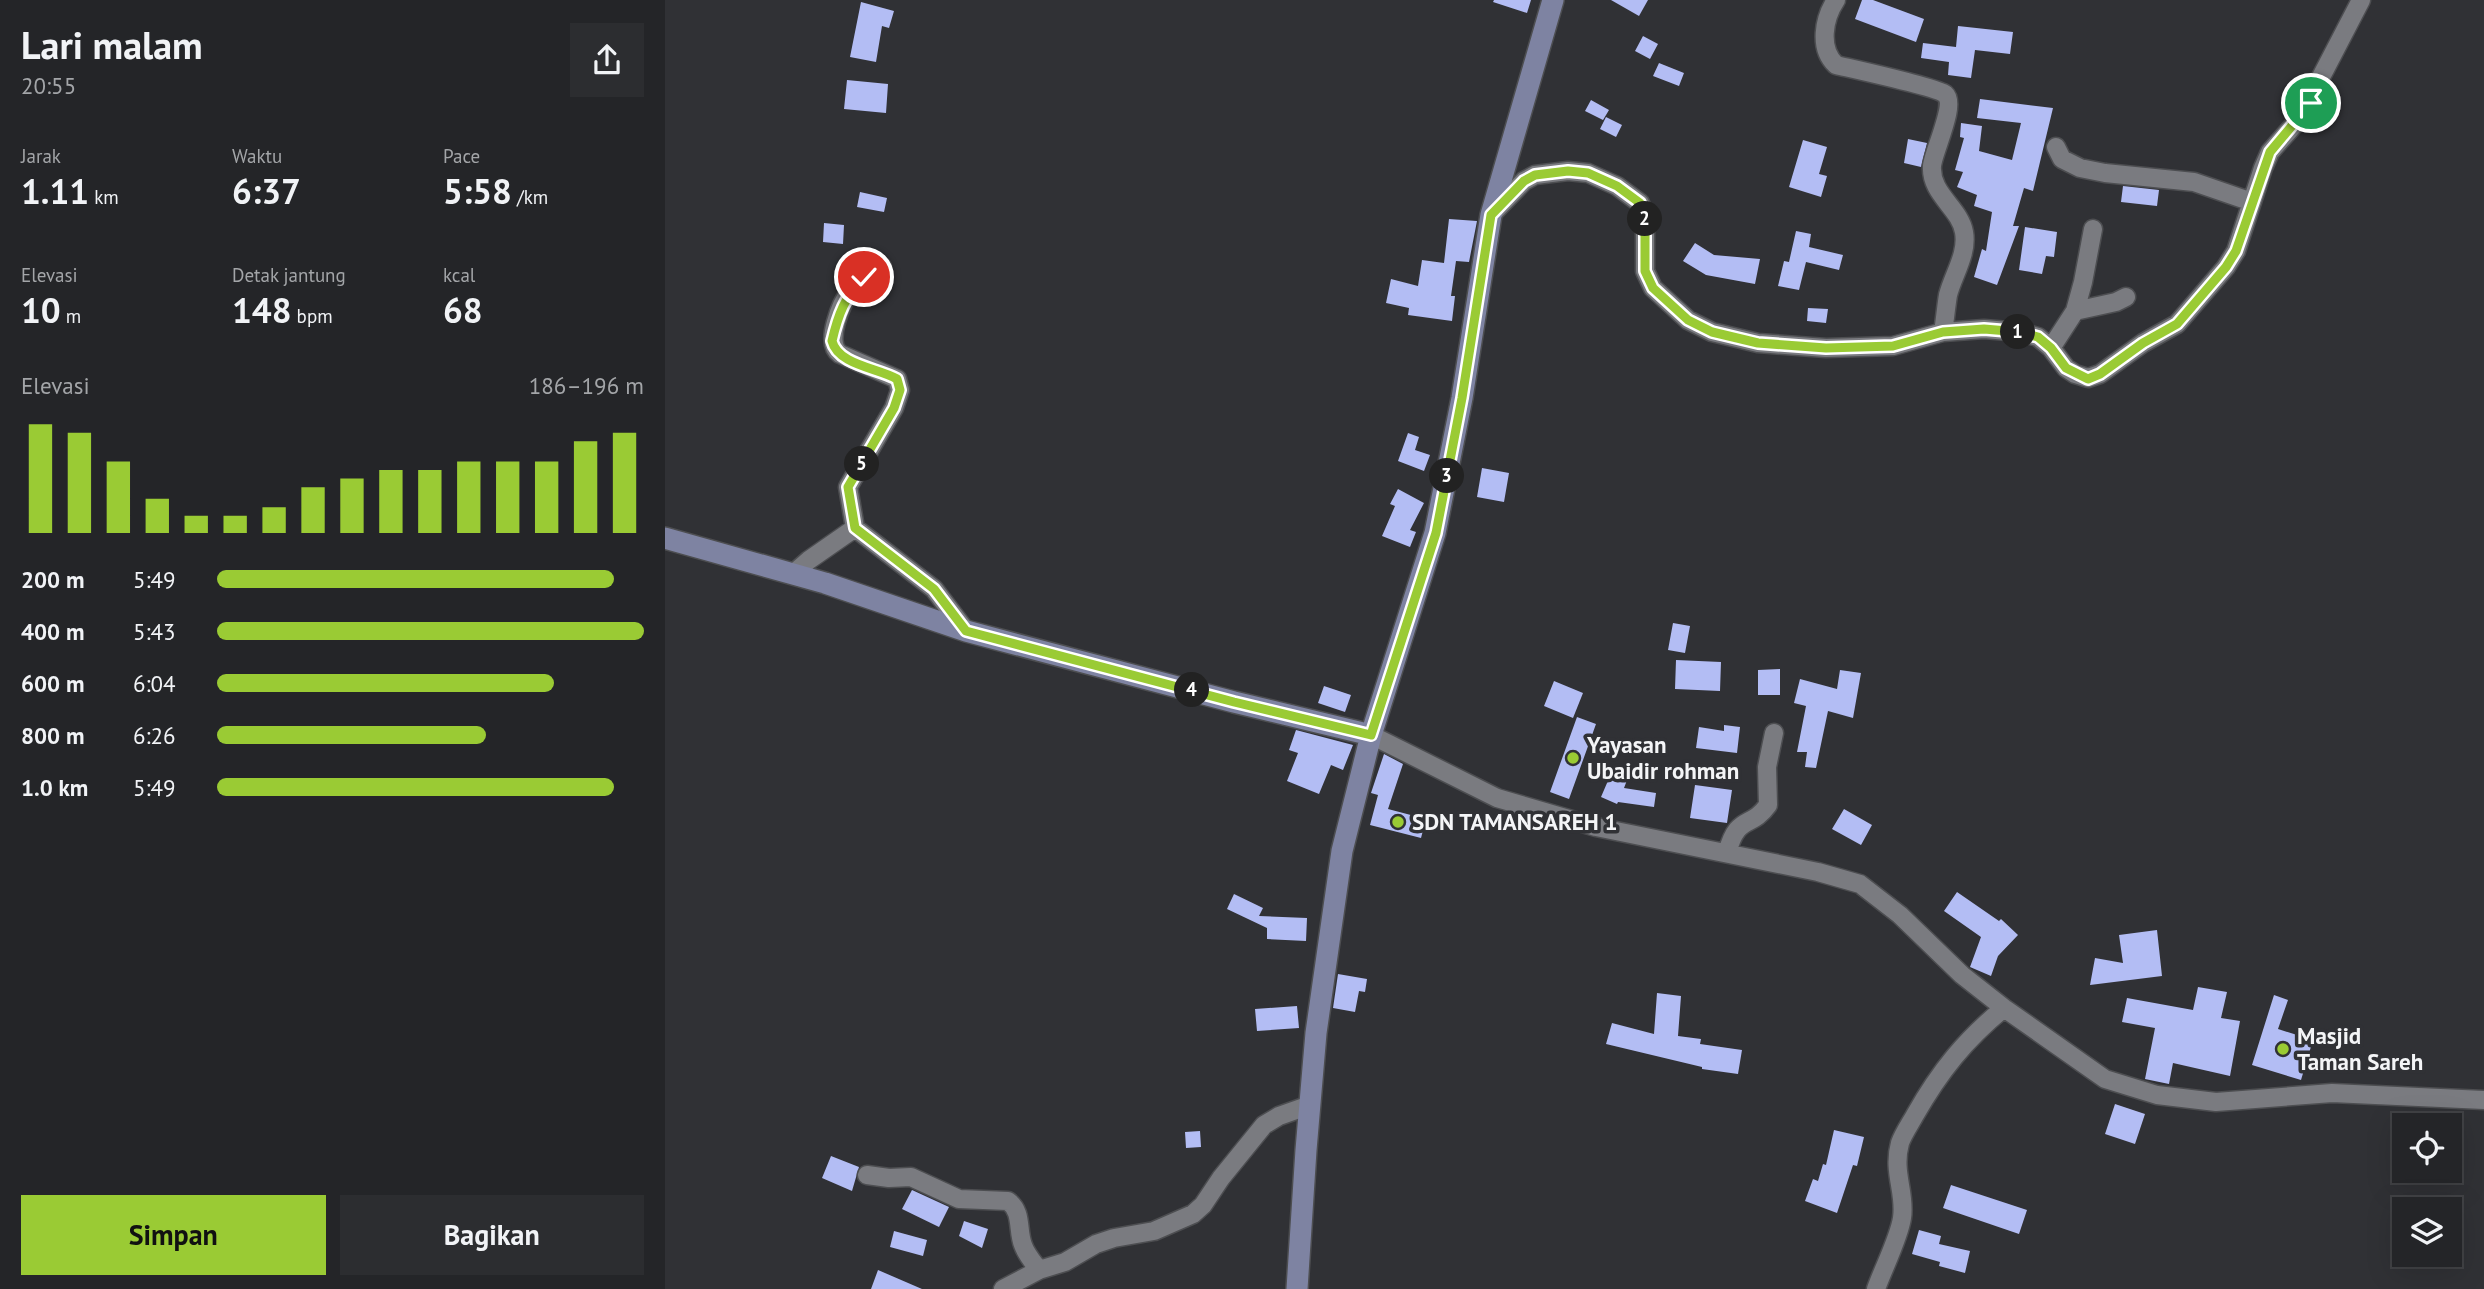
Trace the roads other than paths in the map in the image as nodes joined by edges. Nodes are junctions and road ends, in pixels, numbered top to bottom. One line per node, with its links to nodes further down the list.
1 (1553, 0): 6 (street)
2 (1836, 0): 11 (street)
3 (2361, 0): 5 (street)
4 (2056, 146): 5 (street)
5 (2252, 202): 12 (street)
6 (1491, 215): 11 (street); 18 (street)
7 (2093, 229): 10 (street)
8 (882, 267): 13 (street)
9 (2126, 297): 10 (street)
10 (2075, 311): 12 (street)
11 (1943, 332): 12 (street)
12 (2051, 348)
13 (855, 528): 15 (street); 16 (street)
14 (665, 538): 15 (street)
15 (793, 574): 16 (street)
16 (966, 631): 18 (street)
17 (1774, 733): 19 (street)
18 (1371, 735): 19 (street); 22 (street)
19 (1727, 853): 20 (street)
20 (2004, 1008): 21 (street); 27 (street)
21 (2484, 1100)
22 (1310, 1105): 24 (street); 26 (street)
23 (867, 1175): 24 (street)
24 (1039, 1270): 25 (street)
25 (1003, 1289)
26 (1297, 1289)
27 (1876, 1289)

